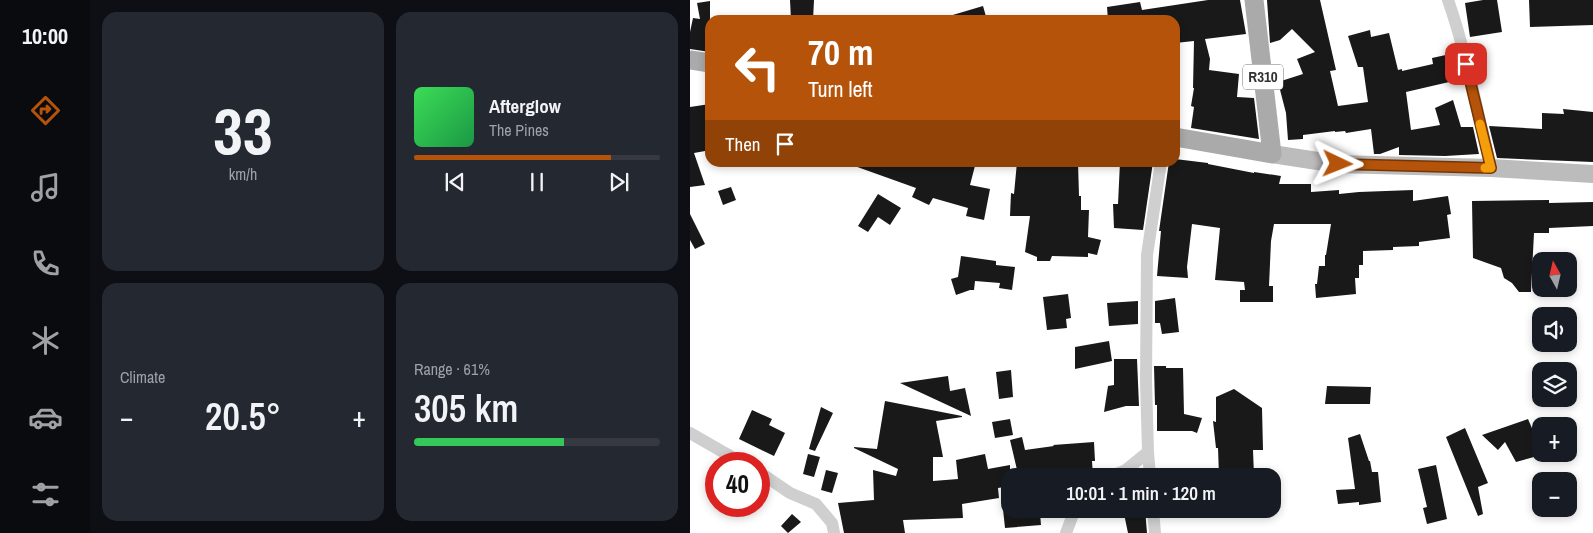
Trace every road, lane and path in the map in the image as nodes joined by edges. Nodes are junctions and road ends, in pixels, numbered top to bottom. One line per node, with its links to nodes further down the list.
1 (1254, 0): 6 (main road, R310)
2 (1448, 0): 8 (street)
3 (690, 60): 4 (main road)
4 (705, 62)
5 (1180, 138): 6 (main road)
6 (1272, 154): 8 (street)
7 (1160, 167): 12 (street)
8 (1491, 168): 9 (street)
9 (1593, 174)
10 (690, 433): 11 (street)
11 (723, 452)
12 (1148, 452): 13 (street); 14 (street)
13 (1128, 468)
14 (1149, 468)
15 (770, 479): 18 (street)
16 (1072, 518): 19 (street)
17 (1154, 518): 20 (street)
18 (834, 533)
19 (1066, 533)
20 (1155, 533)

